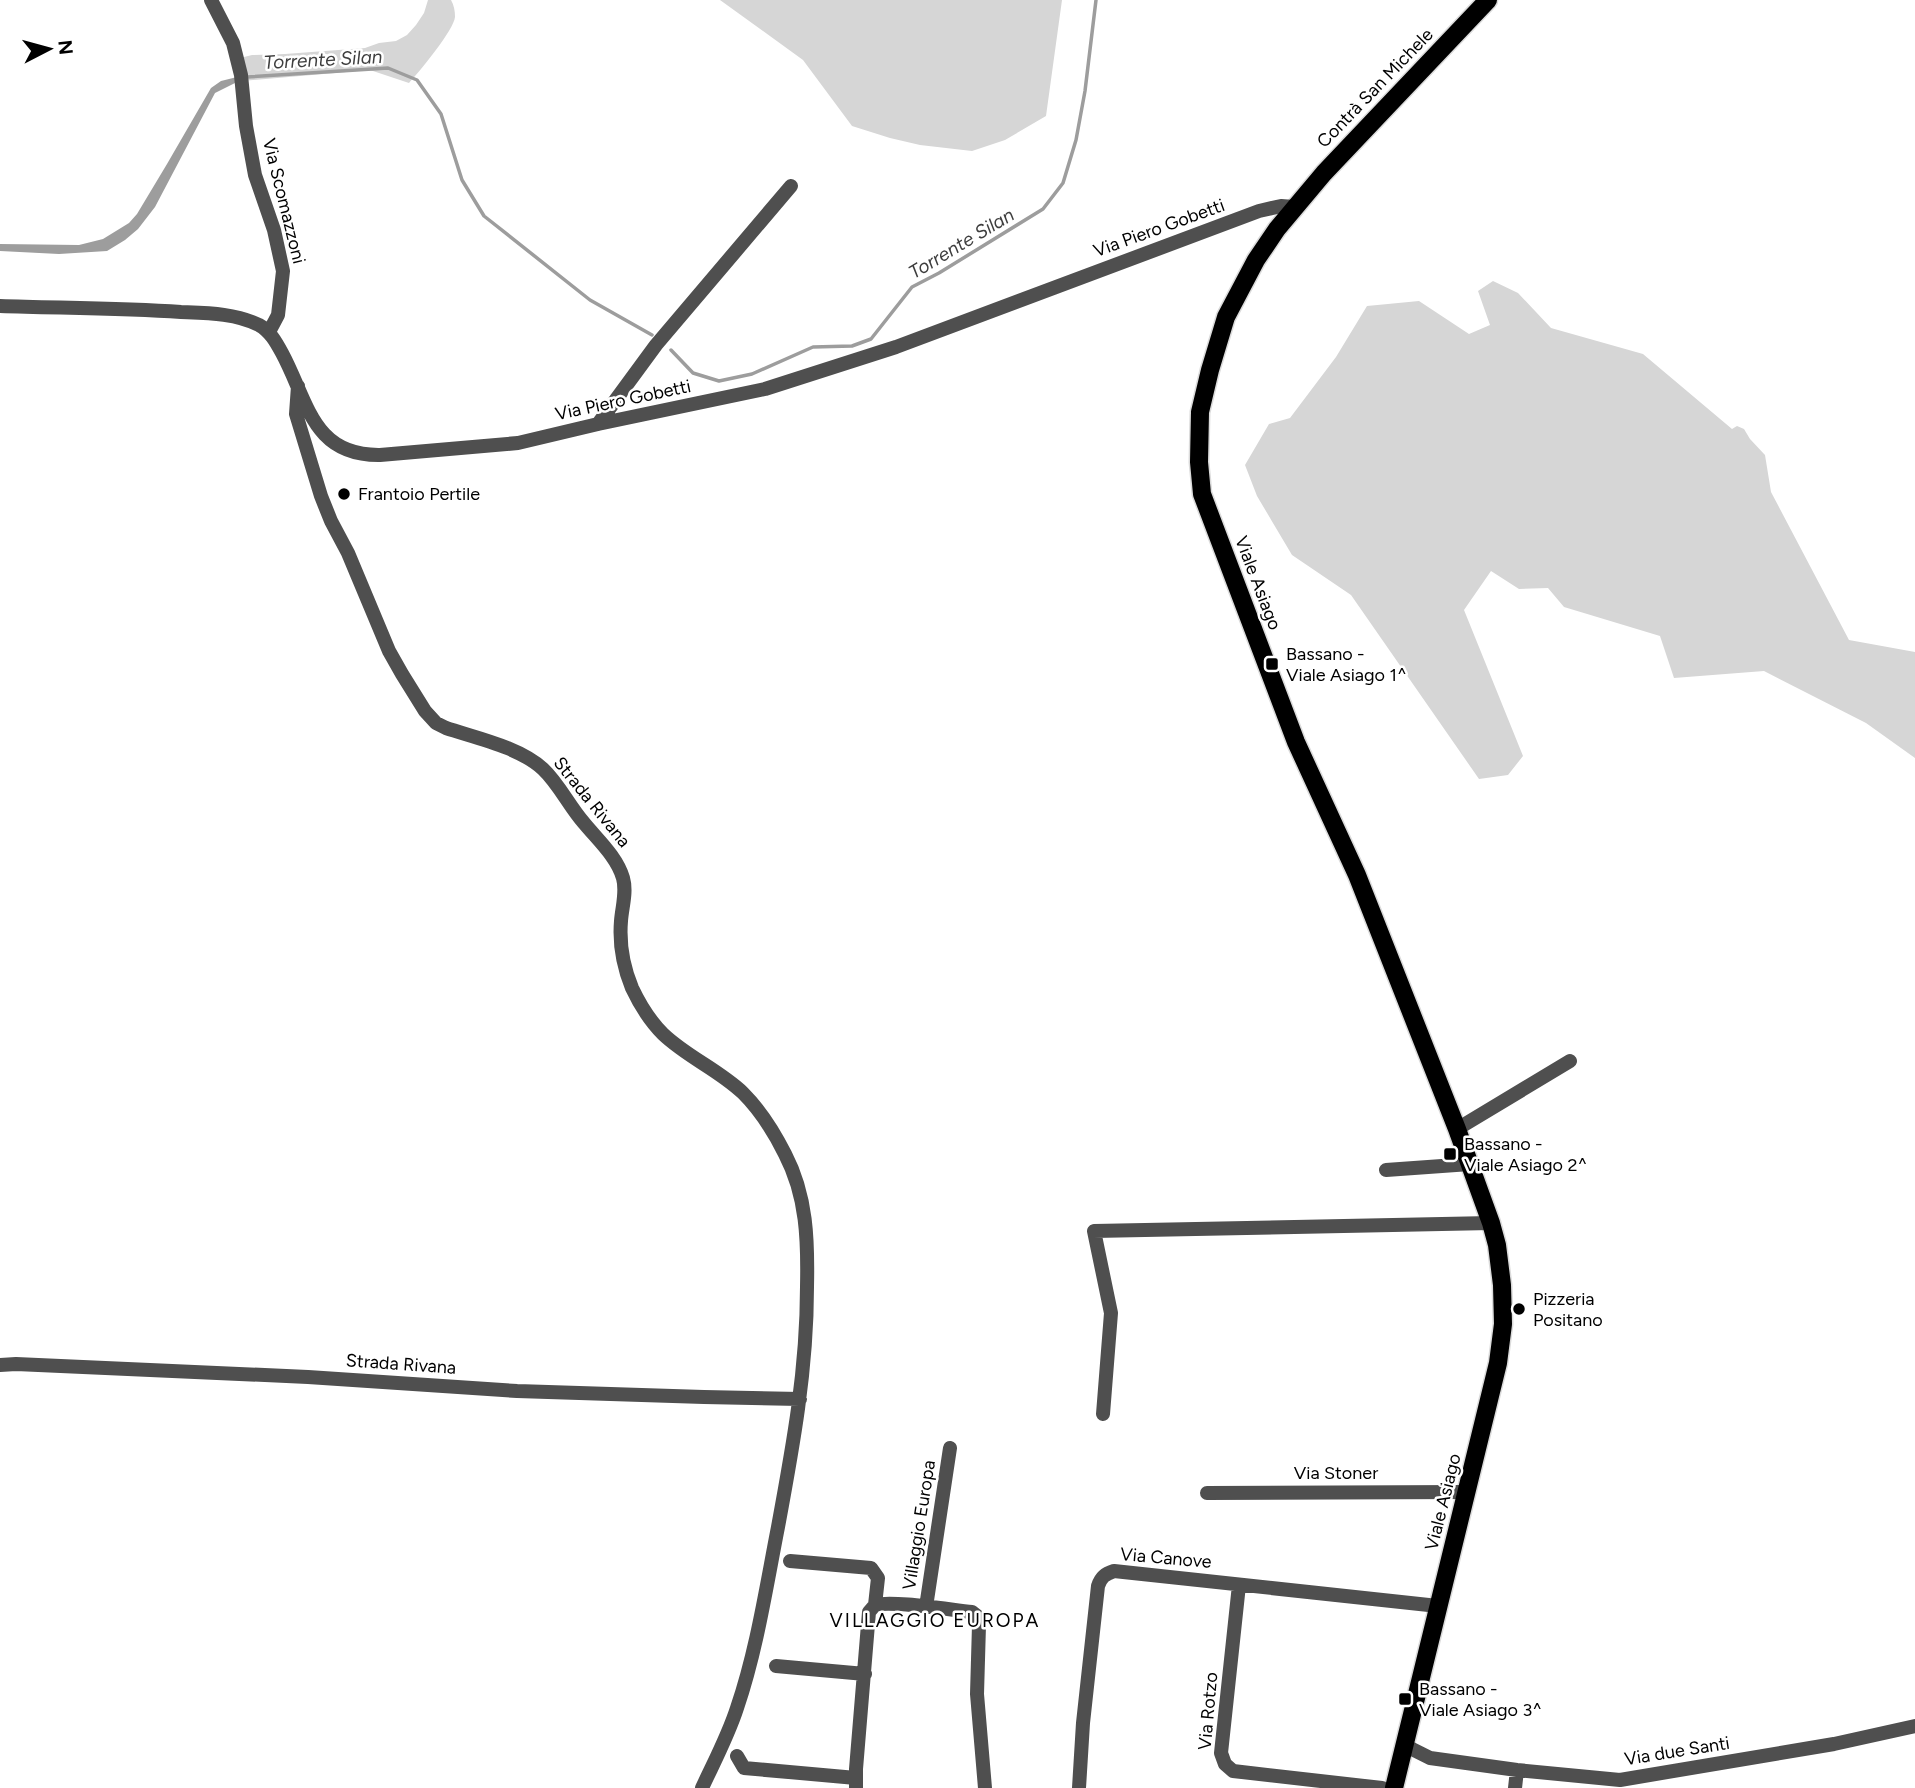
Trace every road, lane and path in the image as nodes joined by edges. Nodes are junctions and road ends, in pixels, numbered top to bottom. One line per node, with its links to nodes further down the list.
1 (211, 0): 6 (street, Via Scomazzoni)
2 (1488, 0): 4 (main road, Contrà San Michele)
3 (791, 186): 8 (street)
4 (1294, 207): 8 (street, Via Piero Gobetti); 10 (main road, Viale Asiago)
5 (0, 306): 6 (street)
6 (269, 332): 7 (street, Via Piero Gobetti)
7 (298, 386): 8 (street, Via Piero Gobetti); 15 (street, Strada Rivana)
8 (598, 424)
9 (1570, 1061): 10 (street)
10 (1457, 1129): 11 (main road, Viale Asiago)
11 (1470, 1164): 12 (street); 13 (main road, Viale Asiago)
12 (1386, 1170)
13 (1491, 1223): 16 (street); 18 (main road, Viale Asiago)
14 (0, 1365): 15 (street, Strada Rivana)
15 (800, 1399): 32 (street, Strada Rivana)
16 (1103, 1414)
17 (950, 1448): 24 (street, Villaggio Europa)
18 (1466, 1492): 19 (street, Via Stoner); 23 (main road, Viale Asiago)
19 (1207, 1493)
20 (790, 1561): 22 (street, Villaggio Europa)
21 (1239, 1585): 23 (street, Via Canove); 34 (street, Via Canove); 35 (street, Via Rotzo)
22 (875, 1605): 24 (street, Villaggio Europa); 26 (street, Villaggio Europa)
23 (1438, 1606): 28 (main road, Viale Asiago)
24 (926, 1607): 33 (street, Villaggio Europa)
25 (776, 1667): 26 (street)
26 (864, 1674): 31 (street, Villaggio Europa)
27 (1915, 1726): 30 (street, Via due Santi)
28 (1404, 1745): 30 (street, Via due Santi); 36 (main road, Viale Asiago)
29 (737, 1756): 31 (street, Villaggio Europa)
30 (1517, 1770): 37 (street)
31 (856, 1783)
32 (702, 1788)
33 (985, 1788)
34 (1079, 1788)
35 (1382, 1788)
36 (1394, 1788)
37 (1515, 1788)

